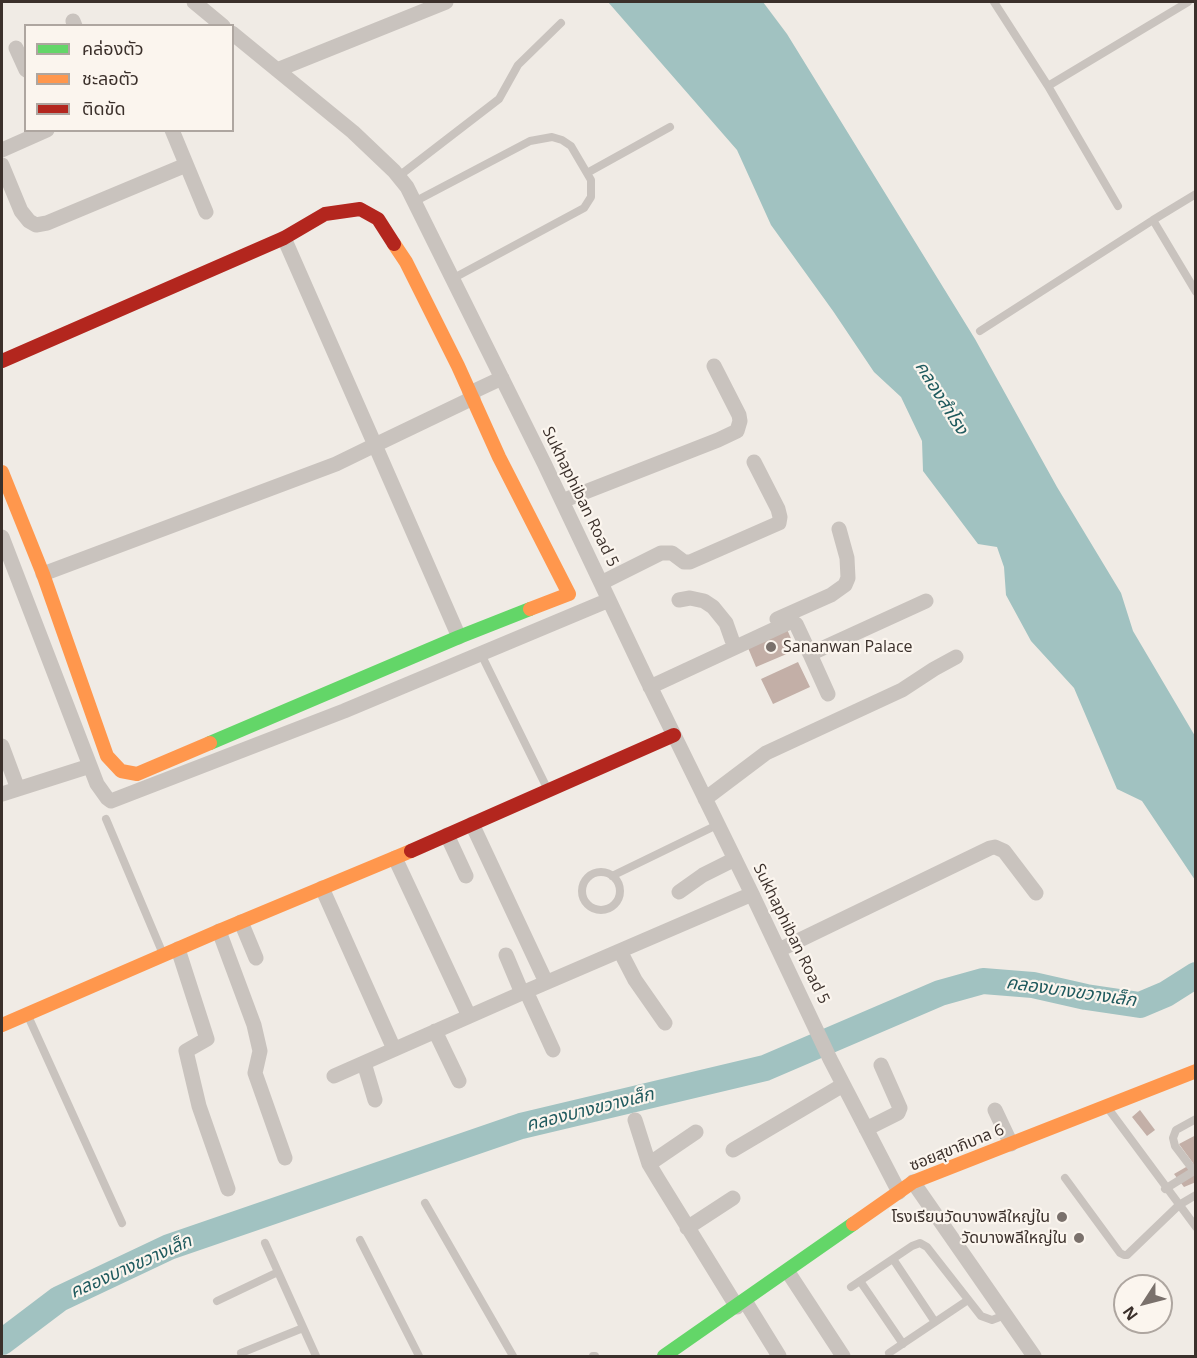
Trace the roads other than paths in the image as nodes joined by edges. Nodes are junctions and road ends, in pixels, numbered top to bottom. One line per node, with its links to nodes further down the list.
1 (194, 2): 6 (street)
2 (446, 2): 10 (street)
3 (994, 2): 11 (lane)
4 (1188, 2): 11 (lane)
5 (561, 23): 19 (lane)
6 (221, 24)
7 (234, 35): 10 (street, Sukhaphiban Road 5)
8 (16, 48): 9 (street)
9 (24, 66)
10 (277, 70): 19 (street, Sukhaphiban Road 5)
11 (1048, 86): 22 (lane)
12 (670, 127): 18 (lane)
13 (42, 132): 15 (street)
14 (173, 132): 17 (street)
15 (2, 150)
16 (2, 165): 17 (street)
17 (186, 165): 23 (street)
18 (587, 173): 21 (lane); 26 (lane)
19 (399, 176): 21 (street, Sukhaphiban Road 5)
20 (1196, 194): 24 (lane)
21 (414, 202): 26 (street, Sukhaphiban Road 5)
22 (1118, 206)
23 (206, 212)
24 (1153, 220): 27 (lane); 28 (lane)
25 (284, 238): 29 (street); 32 (street); 33 (street)
26 (452, 279): 31 (street, Sukhaphiban Road 5)
27 (1196, 292)
28 (980, 332)
29 (2, 361)
30 (714, 366): 36 (street)
31 (502, 378): 32 (street); 36 (street, Sukhaphiban Road 5)
32 (472, 395): 33 (street); 44 (street)
33 (375, 445): 39 (street); 44 (street)
34 (754, 462): 40 (street)
35 (2, 472): 39 (street)
36 (562, 501): 40 (street, Sukhaphiban Road 5)
37 (839, 529): 45 (street)
38 (2, 537): 53 (street)
39 (43, 574): 44 (street)
40 (601, 583): 41 (street, Sukhaphiban Road 5)
41 (609, 600): 49 (street, Sukhaphiban Road 5); 53 (street)
42 (680, 600): 45 (street)
43 (926, 601): 46 (street)
44 (459, 638)
45 (732, 640): 49 (street)
46 (810, 654): 49 (street); 50 (street)
47 (483, 657): 55 (lane)
48 (956, 657): 57 (street)
49 (648, 683): 51 (street, Sukhaphiban Road 5)
50 (828, 694)
51 (674, 735): 55 (street); 57 (street, Sukhaphiban Road 5)
52 (2, 746): 54 (street)
53 (90, 766): 54 (street)
54 (18, 789): 56 (street)
55 (547, 789): 59 (street)
56 (2, 794)
57 (705, 800): 60 (street, Sukhaphiban Road 5)
58 (106, 819): 74 (lane)
59 (472, 824): 61 (street); 77 (street)
60 (717, 825): 63 (street, Sukhaphiban Road 5); 65 (lane)
61 (447, 835): 62 (street); 64 (street)
62 (395, 858): 66 (street); 80 (street)
63 (735, 859): 67 (street); 69 (street, Sukhaphiban Road 5)
64 (466, 876)
65 (612, 876): 65 (lane)
66 (322, 888): 70 (street); 84 (street)
67 (679, 892)
68 (1036, 893): 72 (street)
69 (752, 894): 72 (street, Sukhaphiban Road 5); 73 (street)
70 (242, 922): 71 (street); 76 (street)
71 (219, 931): 74 (street); 101 (street)
72 (779, 950): 91 (street, Sukhaphiban Road 5)
73 (620, 951): 77 (street); 81 (street)
74 (170, 952): 79 (street); 105 (street)
75 (506, 956): 78 (street)
76 (256, 958)
77 (546, 982): 78 (street)
78 (524, 992): 80 (street); 85 (street)
79 (28, 1014): 82 (street); 112 (lane)
80 (469, 1016): 83 (street)
81 (665, 1023)
82 (2, 1025)
83 (435, 1031): 84 (street); 90 (street)
84 (394, 1049): 86 (street)
85 (553, 1050)
86 (364, 1063): 89 (street); 92 (street)
87 (881, 1065): 97 (street)
88 (1196, 1071): 93 (street, ซอยสุขาภิบาล 6)
89 (334, 1076)
90 (459, 1081)
91 (843, 1085): 97 (street, Sukhaphiban Road 5); 100 (street)
92 (375, 1100)
93 (1106, 1106): 99 (street, ซอยสุขาภิบาล 6); 106 (lane)
94 (995, 1110): 99 (street)
95 (1196, 1119): 106 (lane)
96 (635, 1120): 102 (street)
97 (866, 1129): 107 (street, Sukhaphiban Road 5)
98 (696, 1132): 102 (street)
99 (1011, 1144): 104 (street, ซอยสุขาภิบาล 6)
100 (733, 1150)
101 (285, 1158)
102 (650, 1164): 114 (street)
103 (1065, 1178): 111 (lane)
104 (913, 1182): 107 (street, ซอยสุขาภิบาล 6); 125 (street)
105 (228, 1189)
106 (1165, 1189): 111 (lane)
107 (899, 1192): 119 (street, ซอยสุขาภิบาล 6)
108 (1196, 1195): 111 (lane)
109 (733, 1198): 114 (street)
110 (425, 1203): 133 (lane)
111 (1179, 1205): 113 (lane)
112 (122, 1223)
113 (1196, 1227)
114 (687, 1228): 124 (street)
115 (360, 1240): 132 (lane)
116 (265, 1243): 118 (lane)
117 (892, 1259): 120 (lane); 122 (lane); 126 (lane)
118 (278, 1272): 123 (lane); 127 (lane)
119 (788, 1272): 124 (street, ซอยสุขาภิบาล 6); 136 (street)
120 (860, 1281): 121 (lane); 128 (lane)
121 (851, 1287)
122 (968, 1300): 125 (lane); 126 (lane)
123 (217, 1301)
124 (741, 1304): 134 (street, ซอยสุขาภิบาล 6); 135 (street)
125 (1005, 1315): 137 (street)
126 (935, 1322): 128 (lane)
127 (303, 1328): 129 (lane); 131 (lane)
128 (903, 1344): 130 (lane)
129 (241, 1353)
130 (889, 1353)
131 (316, 1356)
132 (419, 1356)
133 (513, 1356)
134 (664, 1356)
135 (779, 1356)
136 (843, 1356)
137 (1034, 1356)

